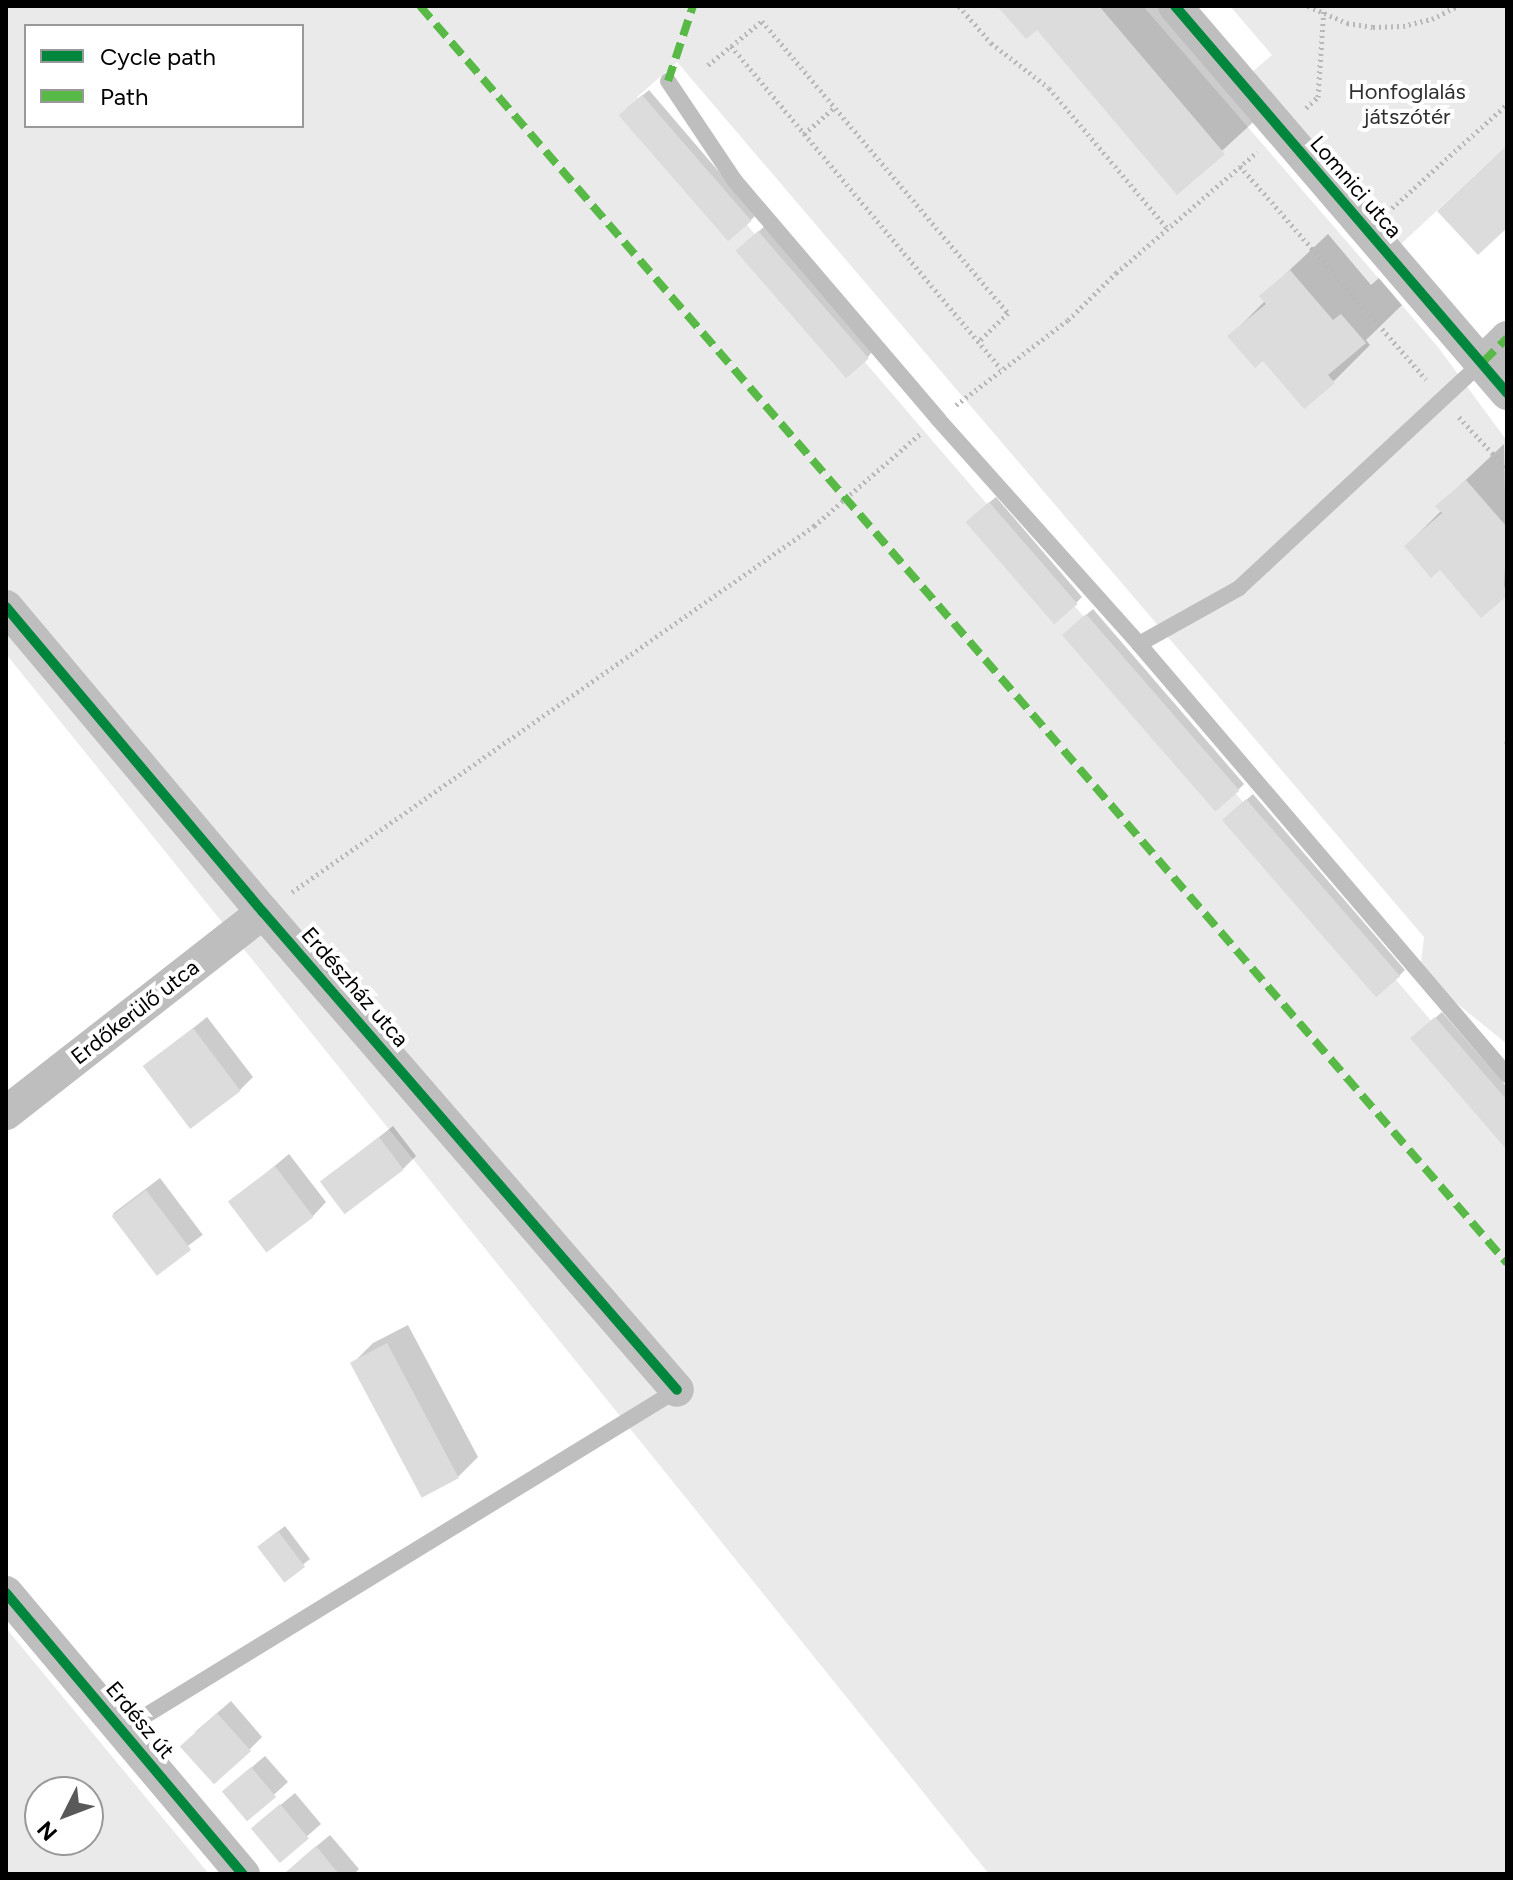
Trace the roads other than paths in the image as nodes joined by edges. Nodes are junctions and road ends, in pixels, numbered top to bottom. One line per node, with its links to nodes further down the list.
1 (1175, 6): 4 (street, Lomnici utca)
2 (668, 81): 7 (lane)
3 (1507, 338): 4 (street)
4 (1483, 362): 5 (street, Lomnici utca); 7 (lane)
5 (1507, 393)
6 (6, 607): 8 (street, Erdészház utca)
7 (1139, 644): 9 (lane)
8 (263, 912): 10 (street, Erdőkerülő utca); 11 (street, Erdészház utca)
9 (1507, 1075)
10 (6, 1113)
11 (677, 1390): 13 (lane)
12 (6, 1593): 13 (street, Erdész út)
13 (122, 1730): 14 (street, Erdész út)
14 (243, 1874)

